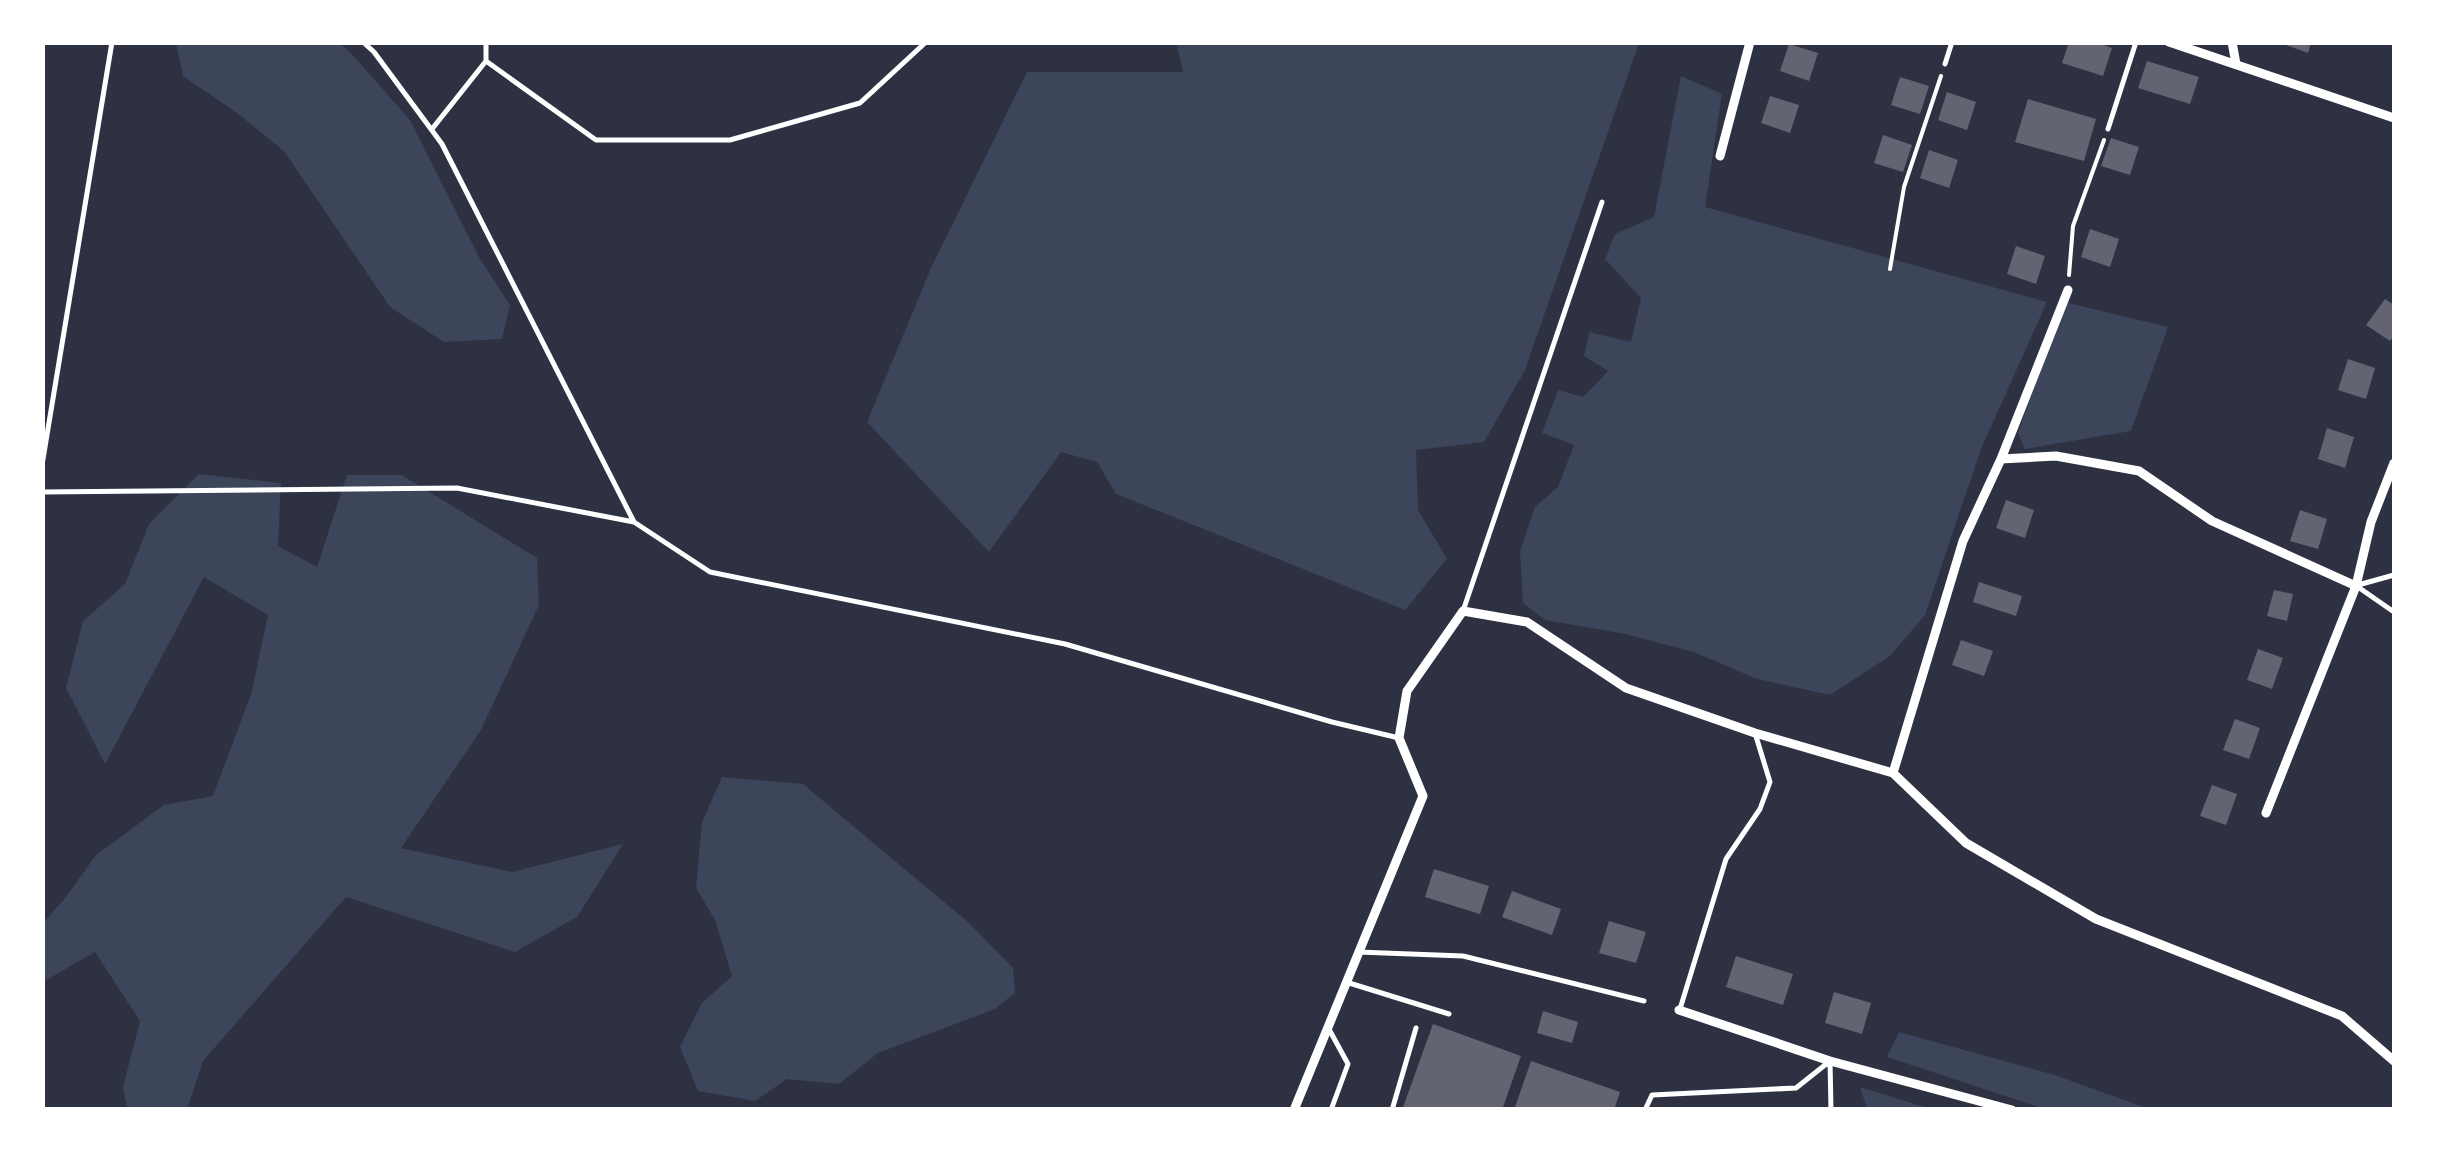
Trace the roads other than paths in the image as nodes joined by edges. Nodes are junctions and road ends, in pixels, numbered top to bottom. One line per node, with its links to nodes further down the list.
1 (112, 42): 21 (lane)
2 (363, 42): 14 (lane)
3 (486, 42): 10 (lane)
4 (926, 42): 10 (lane)
5 (1750, 42): 16 (street)
6 (1952, 42): 11 (lane)
7 (2136, 42): 15 (lane)
8 (2168, 42): 12 (street)
9 (2232, 42): 12 (street)
10 (486, 60): 14 (lane)
11 (1945, 64)
12 (2236, 64): 13 (street)
13 (2394, 118)
14 (431, 129): 23 (lane)
15 (2108, 129)
16 (1720, 156)
17 (1602, 202): 26 (lane)
18 (2068, 290): 19 (street)
19 (2001, 459): 25 (street); 30 (street)
20 (2394, 463): 25 (street)
21 (42, 466)
22 (42, 492): 23 (lane)
23 (634, 522): 29 (lane)
24 (2394, 575): 25 (lane)
25 (2356, 586): 27 (lane); 31 (street)
26 (1463, 612): 28 (street); 29 (street)
27 (2394, 612)
28 (1755, 733): 30 (street); 35 (lane)
29 (1399, 738): 32 (street)
30 (1893, 773): 40 (street)
31 (2266, 813)
32 (1358, 952): 33 (street); 34 (lane)
33 (1346, 982): 36 (lane); 37 (street)
34 (1644, 1001)
35 (1680, 1010): 39 (street)
36 (1449, 1014)
37 (1328, 1027): 41 (street); 42 (lane)
38 (1416, 1028): 43 (lane)
39 (1830, 1061): 44 (lane); 45 (lane); 46 (street)
40 (2394, 1061)
41 (1294, 1110)
42 (1330, 1110)
43 (1392, 1110)
44 (1645, 1110)
45 (1831, 1110)
46 (2012, 1110)

